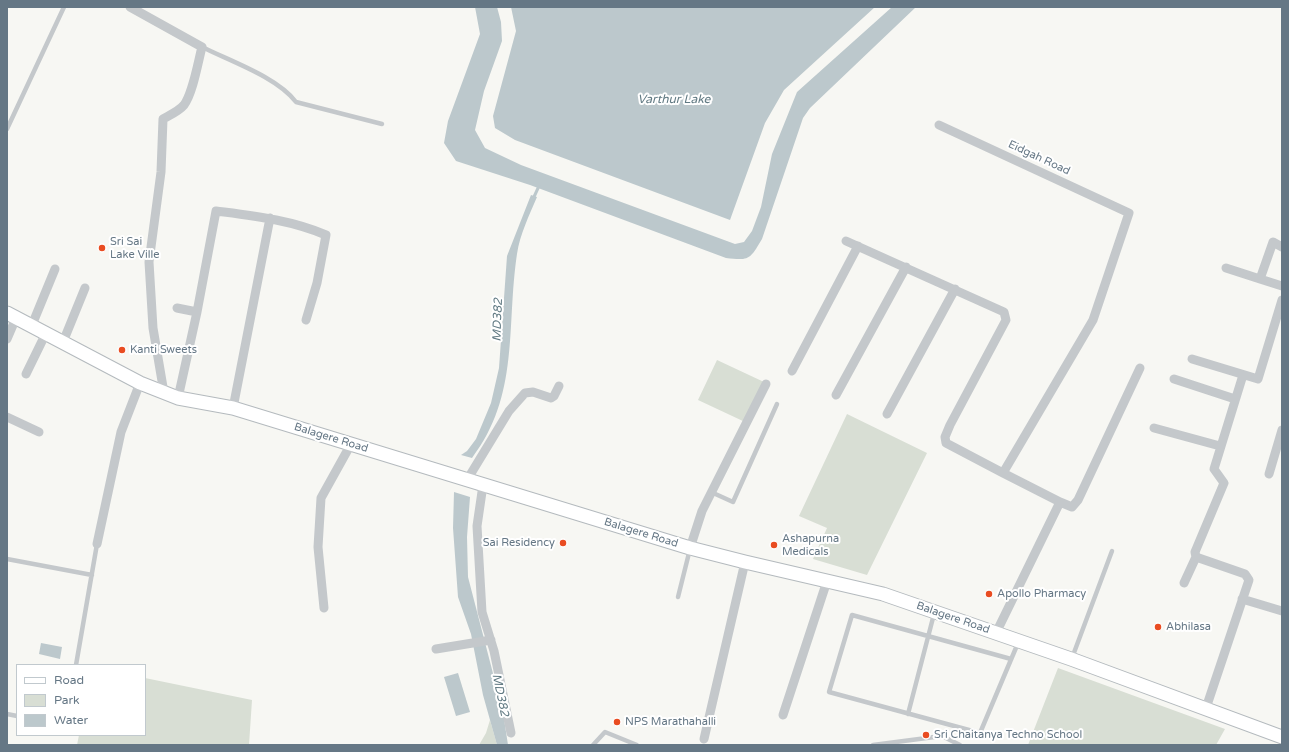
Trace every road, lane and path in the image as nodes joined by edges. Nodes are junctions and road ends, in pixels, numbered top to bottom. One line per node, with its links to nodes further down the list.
1 (64, 7): 6 (lane)
2 (130, 7): 3 (street)
3 (202, 48): 4 (lane); 36 (street)
4 (382, 124)
5 (939, 125): 49 (street, Eidgah Road)
6 (7, 129)
7 (270, 218): 20 (street); 22 (street); 41 (street)
8 (846, 241): 9 (street)
9 (858, 246): 11 (street); 29 (street)
10 (1282, 247): 14 (street)
11 (906, 267): 17 (street); 37 (street)
12 (1226, 268): 14 (street)
13 (55, 269): 23 (street)
14 (1260, 279): 15 (street)
15 (1282, 286)
16 (85, 288): 26 (street)
17 (955, 289): 42 (street); 49 (street)
18 (1282, 300): 31 (street)
19 (177, 308): 20 (street)
20 (197, 312): 38 (street)
21 (12, 315): 23 (street, Balagere Road); 25 (street)
22 (306, 320)
23 (32, 325): 24 (street, Balagere Road)
24 (46, 333): 26 (street, Balagere Road); 30 (street)
25 (7, 339)
26 (63, 342): 33 (street, Balagere Road)
27 (1192, 359): 31 (street)
28 (1140, 368): 54 (street)
29 (792, 371)
30 (26, 374)
31 (1243, 375): 39 (street)
32 (1174, 379): 39 (street)
33 (140, 383): 36 (street, Balagere Road); 55 (street)
34 (766, 384): 53 (street)
35 (559, 386): 51 (street)
36 (164, 393): 38 (street, Balagere Road)
37 (836, 395)
38 (178, 398): 41 (street, Balagere Road)
39 (1235, 399): 48 (street)
40 (777, 404): 53 (lane)
41 (233, 408): 47 (street, Balagere Road)
42 (887, 414)
43 (7, 418): 46 (street)
44 (1154, 428): 48 (street)
45 (1282, 430): 50 (street)
46 (39, 432)
47 (351, 444): 51 (street, Balagere Road); 66 (street)
48 (1220, 446): 58 (street)
49 (1003, 473): 54 (street)
50 (1270, 474)
51 (468, 480): 52 (street, Balagere Road)
52 (483, 485): 56 (street, Balagere Road); 71 (street)
53 (711, 492): 56 (street)
54 (1060, 502): 69 (street)
55 (97, 544): 61 (lane)
56 (690, 548): 60 (street, Balagere Road); 64 (lane)
57 (1112, 551): 75 (lane)
58 (1196, 557): 63 (street); 65 (street)
59 (7, 559): 61 (lane)
60 (745, 562): 62 (street, Balagere Road); 82 (street)
61 (92, 574): 76 (lane)
62 (827, 581): 68 (street, Balagere Road); 79 (street)
63 (1184, 583)
64 (678, 597)
65 (1242, 599): 67 (street); 77 (street)
66 (324, 608)
67 (1282, 611)
68 (934, 612): 69 (street, Balagere Road); 70 (lane)
69 (996, 633): 72 (street, Balagere Road)
70 (928, 637): 74 (lane); 78 (lane); 78 (lane)
71 (488, 641): 73 (street); 80 (street)
72 (1019, 641): 74 (lane); 75 (street, Balagere Road)
73 (436, 649)
74 (1011, 659): 78 (lane)
75 (1071, 659): 77 (street, Balagere Road)
76 (76, 664)
77 (1206, 708): 81 (street, Balagere Road)
78 (908, 714)
79 (783, 715)
80 (511, 733)
81 (1282, 737)
82 (704, 742)
83 (593, 745): 84 (lane)
84 (637, 745)
85 (873, 745): 86 (lane)
86 (960, 745)

